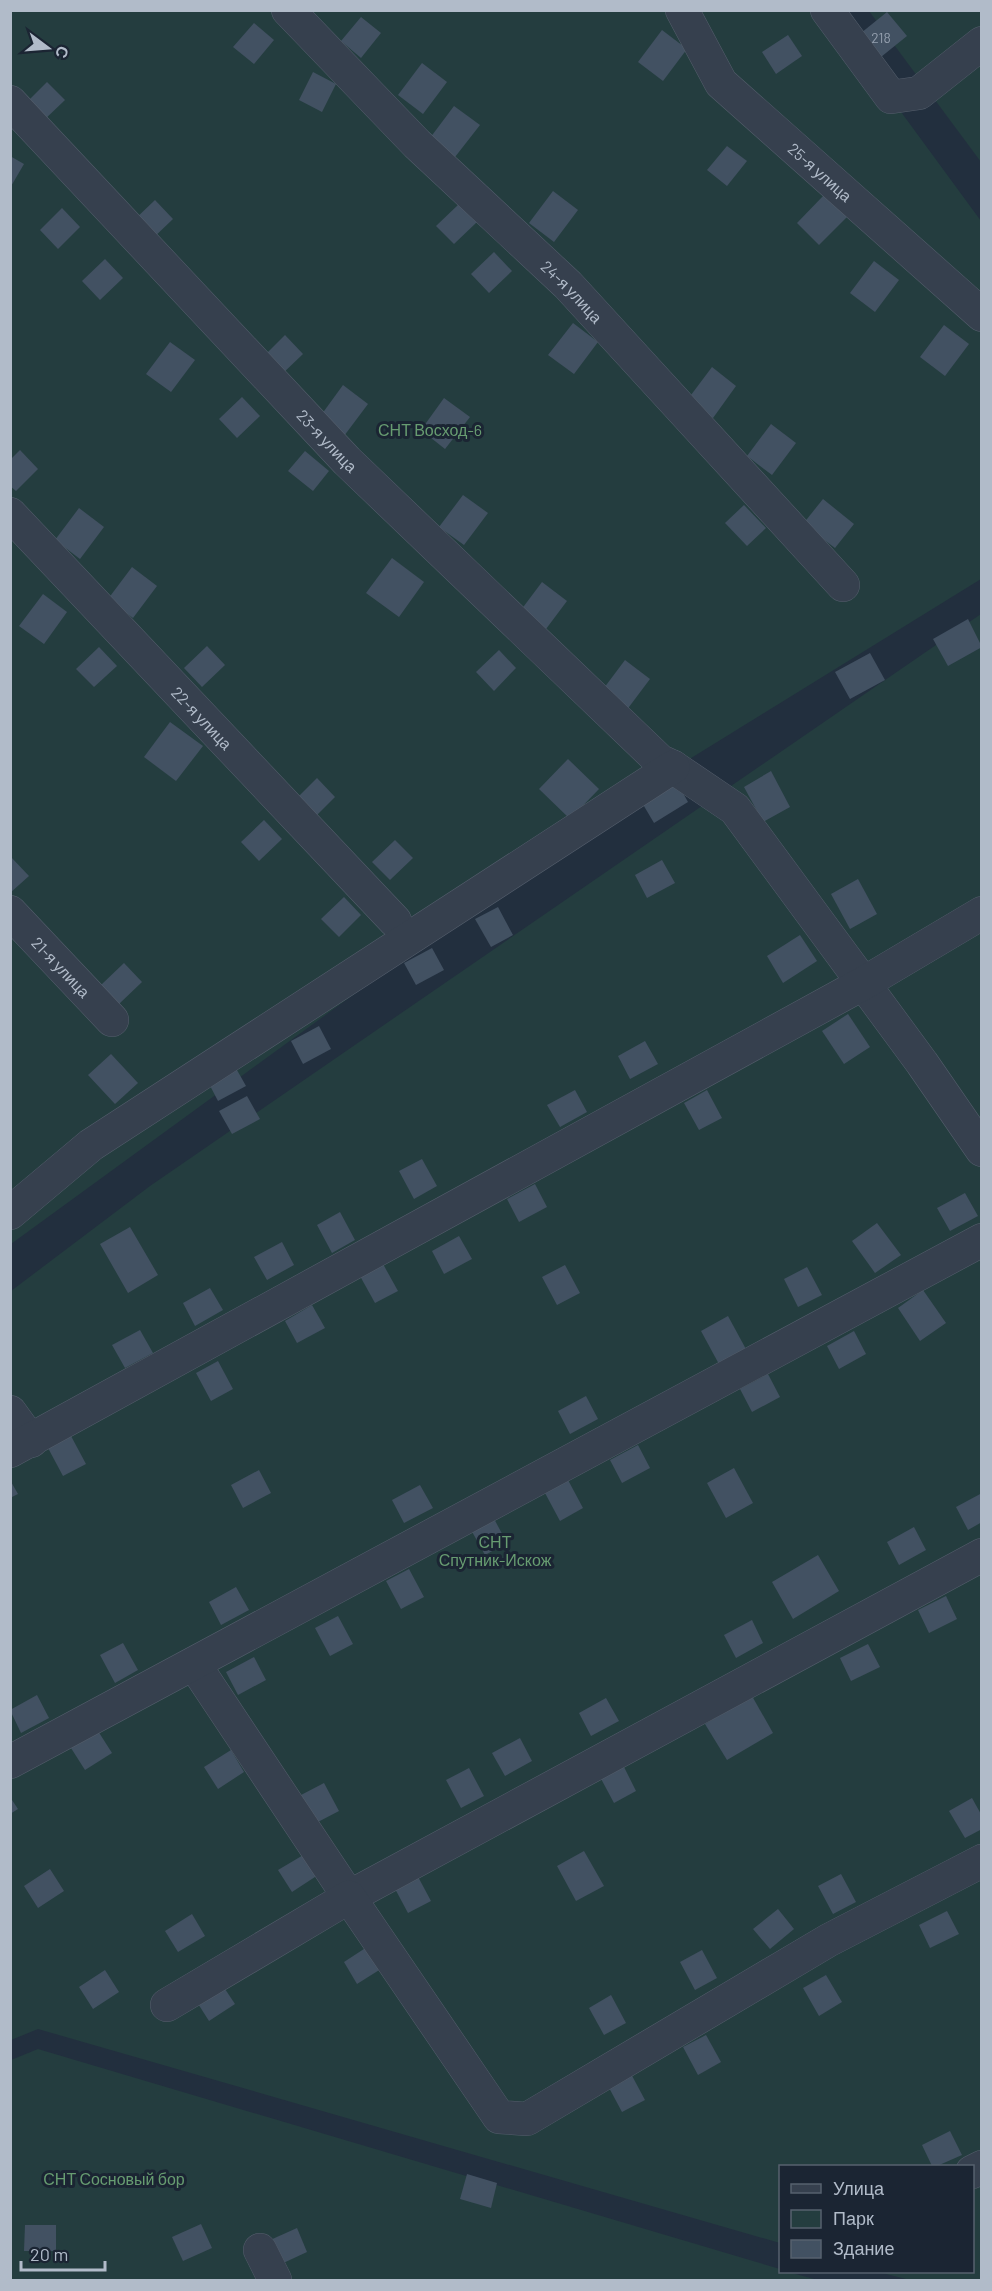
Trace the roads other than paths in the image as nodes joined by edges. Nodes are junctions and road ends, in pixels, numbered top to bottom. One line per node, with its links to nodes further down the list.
1 (288, 10): 8 (street, 24-я улица)
2 (682, 10): 6 (street, 25-я улица)
3 (827, 10): 4 (street)
4 (981, 43)
5 (10, 102): 9 (street, 23-я улица)
6 (981, 315)
7 (10, 514): 12 (street, 22-я улица)
8 (843, 585)
9 (666, 764): 13 (street, 23-я улица); 16 (street)
10 (10, 912): 14 (street, 21-я улица)
11 (981, 913): 13 (street)
12 (395, 921)
13 (864, 983): 15 (street, 23-я улица); 19 (street)
14 (112, 1020)
15 (981, 1150)
16 (10, 1213)
17 (981, 1240): 21 (street)
18 (10, 1412): 19 (street)
19 (21, 1446)
20 (981, 1555): 24 (street)
21 (194, 1664): 22 (street); 24 (street)
22 (10, 1762)
23 (981, 1861): 24 (street)
24 (349, 1897): 25 (street)
25 (167, 2006)
26 (260, 2250): 27 (street)
27 (275, 2280)

